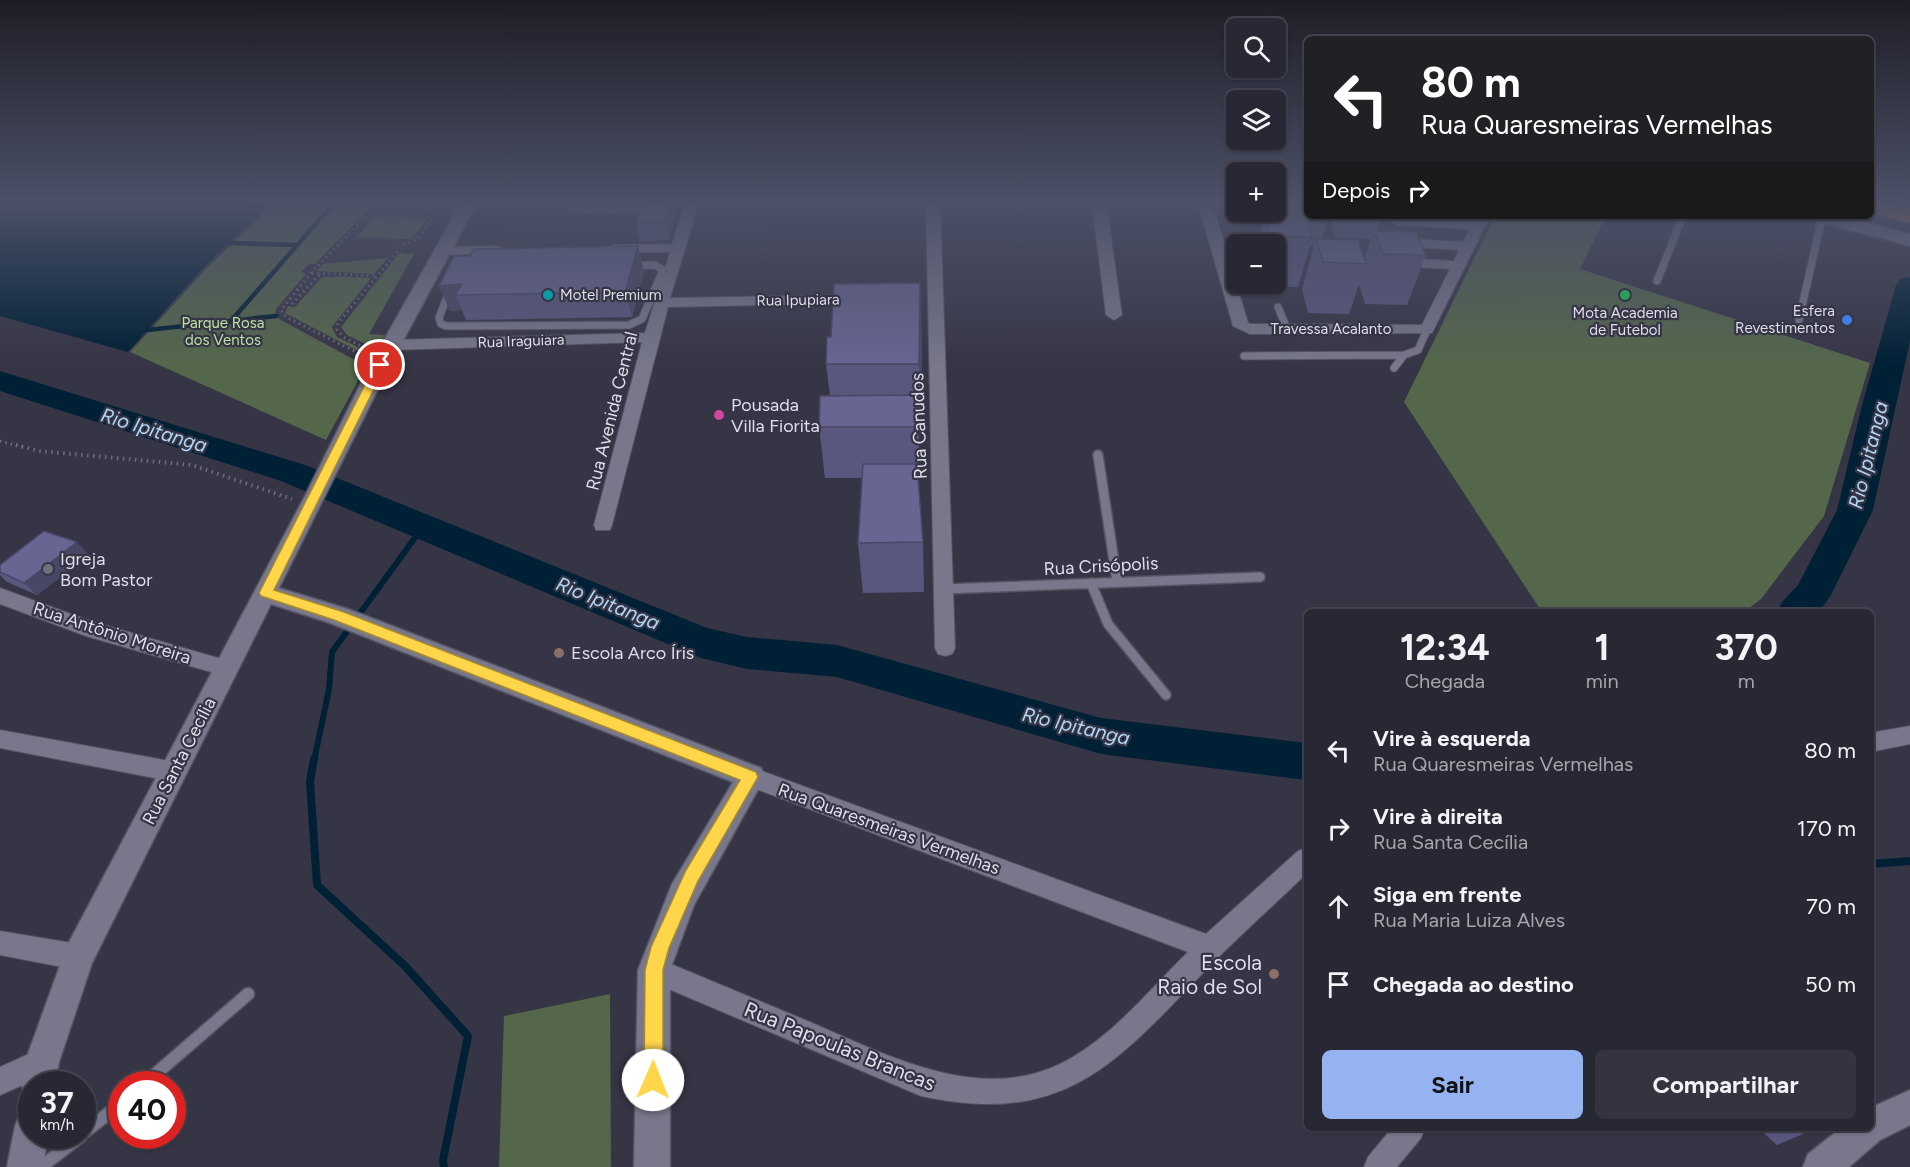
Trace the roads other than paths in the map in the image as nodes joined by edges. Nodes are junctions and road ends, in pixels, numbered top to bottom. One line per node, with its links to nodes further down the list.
1 (438, 257): 22 (street, Rua Santa Cecília)
2 (675, 257): 15 (street, Rua Avenida Central)
3 (929, 257): 31 (street, Rua Canudos)
4 (1106, 257): 17 (street)
5 (1462, 257): 9 (street)
6 (1666, 257): 11 (lane)
7 (1812, 257): 18 (lane)
8 (1378, 261): 9 (street)
9 (1458, 265): 20 (street)
10 (617, 266): 12 (lane)
11 (1657, 281)
12 (451, 288)
13 (1235, 294): 19 (street, Travessa Acalanto)
14 (874, 298): 15 (street, Rua Ipupiara)
15 (661, 303): 21 (street, Rua Avenida Central)
16 (1278, 307): 19 (lane)
17 (1114, 315)
18 (1799, 320)
19 (1287, 329): 20 (street, Travessa Acalanto)
20 (1427, 330): 23 (lane)
21 (651, 337): 22 (street, Rua Iraguiara); 27 (street, Rua Avenida Central)
22 (383, 355): 32 (street, Rua Santa Cecília)
23 (1404, 355): 24 (lane); 25 (lane)
24 (1244, 356)
25 (1394, 368)
26 (1098, 456): 29 (lane)
27 (603, 525)
28 (1260, 576): 29 (lane, Rua Crisópolis)
29 (1117, 581): 30 (lane, Rua Crisópolis)
30 (1091, 583): 31 (lane, Rua Crisópolis); 36 (lane)
31 (943, 590): 34 (street, Rua Canudos)
32 (266, 593): 35 (street, Rua Santa Cecília); 41 (street, Rua Quaresmeiras Vermelhas)
33 (0, 596): 35 (street, Rua Antônio Moreira)
34 (945, 648)
35 (225, 668): 40 (street, Rua Santa Cecília)
36 (1166, 695)
37 (1910, 735): 39 (street)
38 (0, 739): 40 (street)
39 (1874, 742)
40 (175, 772): 45 (street, Rua Santa Cecília)
41 (750, 777): 44 (street, Rua Quaresmeiras Vermelhas); 46 (street)
42 (1304, 861): 44 (street, Rua Papoulas Brancas)
43 (0, 943): 45 (street)
44 (1210, 948): 46 (street, Rua Papoulas Brancas)
45 (78, 957): 48 (street, Rua Santa Cecília)
46 (654, 970): 62 (street)
47 (248, 994): 49 (lane)
48 (41, 1071)
49 (159, 1071)
50 (18, 1077): 51 (street)
51 (0, 1081)
52 (1910, 1107): 55 (street)
53 (108, 1114): 54 (lane)
54 (96, 1123)
55 (1874, 1125)
56 (1408, 1131): 63 (street)
57 (1864, 1131): 64 (street)
58 (28, 1149): 60 (street)
59 (64, 1149): 61 (lane)
60 (25, 1167)
61 (41, 1167)
62 (652, 1167)
63 (1378, 1167)
64 (1821, 1167)

